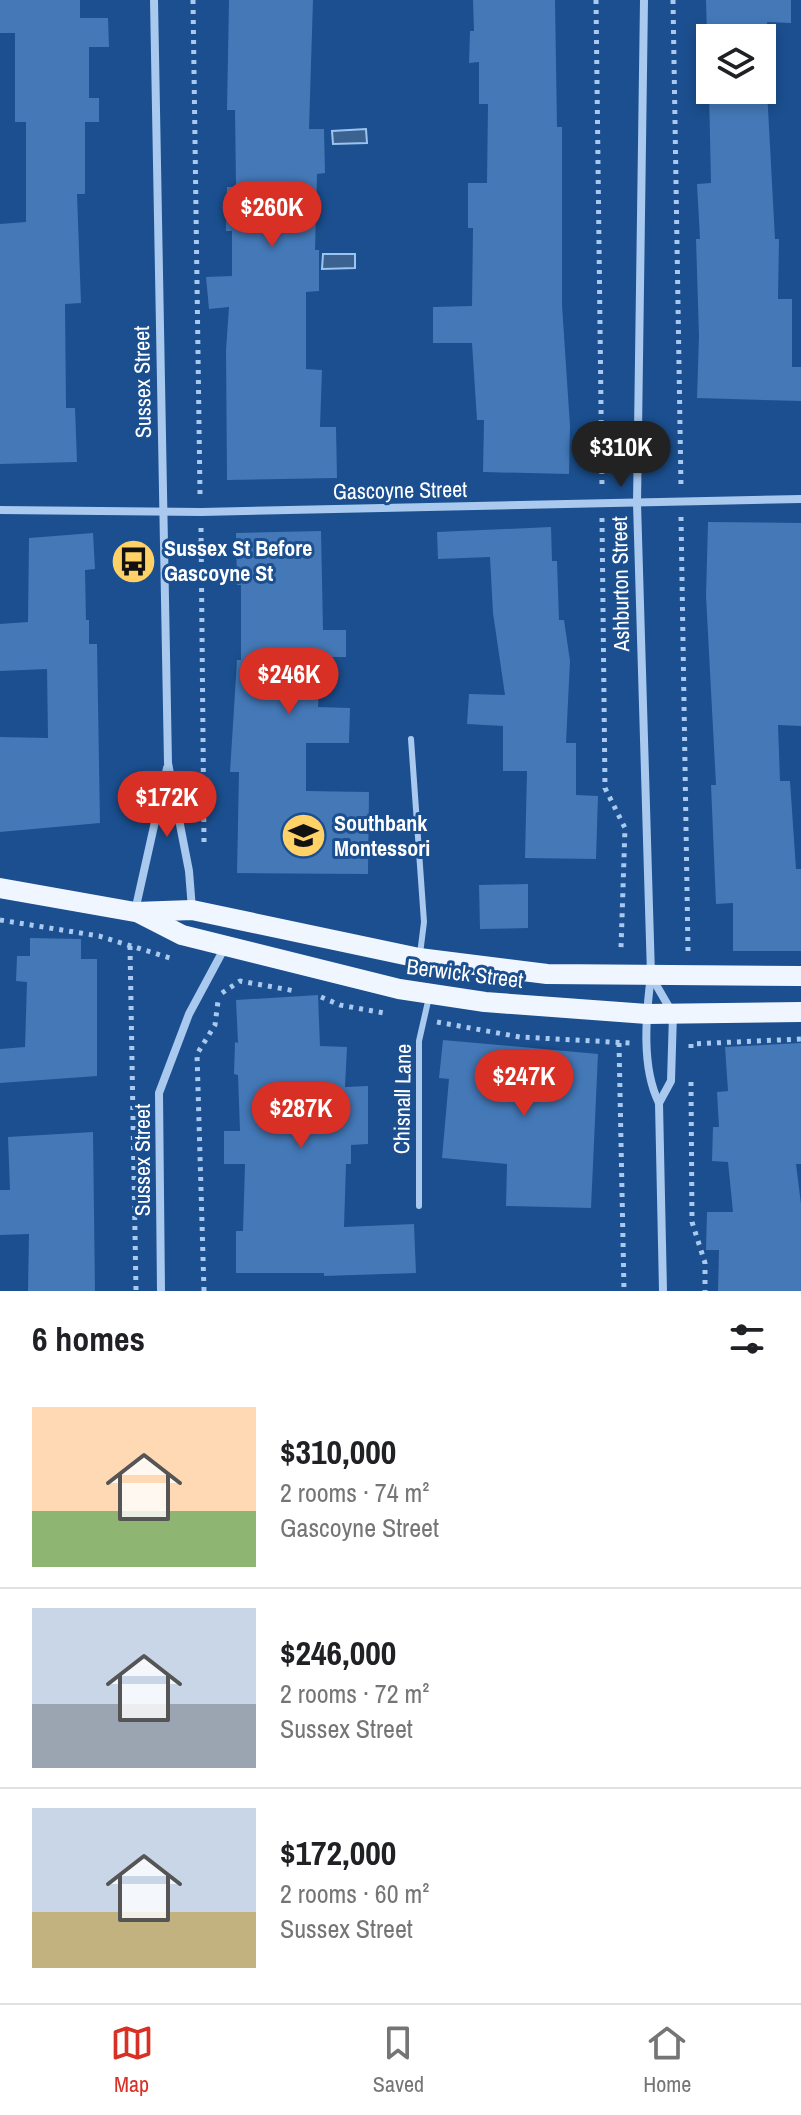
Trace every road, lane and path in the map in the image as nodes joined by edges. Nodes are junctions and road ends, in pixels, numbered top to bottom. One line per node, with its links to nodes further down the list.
1 (154, 0): 12 (street, Sussex Street)
2 (193, 0): 6 (path)
3 (596, 0): 10 (path)
4 (644, 0): 9 (street, Ashburton Street)
5 (673, 0): 8 (path)
6 (200, 494)
7 (801, 499): 8 (street, Gascoyne Street)
8 (681, 502): 9 (street, Gascoyne Street); 24 (path)
9 (637, 503): 10 (street, Gascoyne Street); 27 (street, Ashburton Street)
10 (602, 504): 12 (street, Gascoyne Street); 23 (path)
11 (0, 510): 12 (street, Gascoyne Street)
12 (162, 512): 15 (street, Sussex Street)
13 (201, 527): 16 (path)
14 (411, 739): 25 (lane)
15 (168, 763): 18 (street, Sussex Street); 19 (street, Sussex Street)
16 (204, 845)
17 (0, 888): 19 (main road, Berwick Street)
18 (192, 910): 19 (main road, Berwick Street); 25 (main road, Berwick Street)
19 (135, 912): 22 (main road, Berwick Street)
20 (0, 920): 21 (path)
21 (130, 946): 26 (path); 44 (path)
22 (225, 947): 26 (street, Sussex Street); 31 (main road, Berwick Street)
23 (621, 948)
24 (688, 951)
25 (419, 958): 27 (main road, Berwick Street)
26 (211, 971): 29 (path); 45 (street, Sussex Street)
27 (651, 975): 28 (main road, Berwick Street); 34 (street, Ashburton Street); 35 (street, Ashburton Street)
28 (801, 976)
29 (240, 981): 30 (path); 46 (path)
30 (302, 992)
31 (430, 994): 34 (main road, Berwick Street); 36 (lane, Chisnall Lane)
32 (318, 995): 36 (path)
33 (801, 1012): 35 (main road, Berwick Street)
34 (647, 1014): 35 (main road, Berwick Street); 42 (street, Ashburton Street)
35 (673, 1014): 42 (street, Ashburton Street)
36 (424, 1020): 38 (path); 43 (lane, Chisnall Lane)
37 (801, 1039): 40 (path)
38 (619, 1043): 39 (path); 47 (path)
39 (635, 1044)
40 (691, 1059)
41 (691, 1073): 49 (path)
42 (659, 1103): 48 (street, Ashburton Street)
43 (419, 1206)
44 (136, 1291)
45 (161, 1291)
46 (204, 1291)
47 (624, 1291)
48 (663, 1291)
49 (705, 1291)

